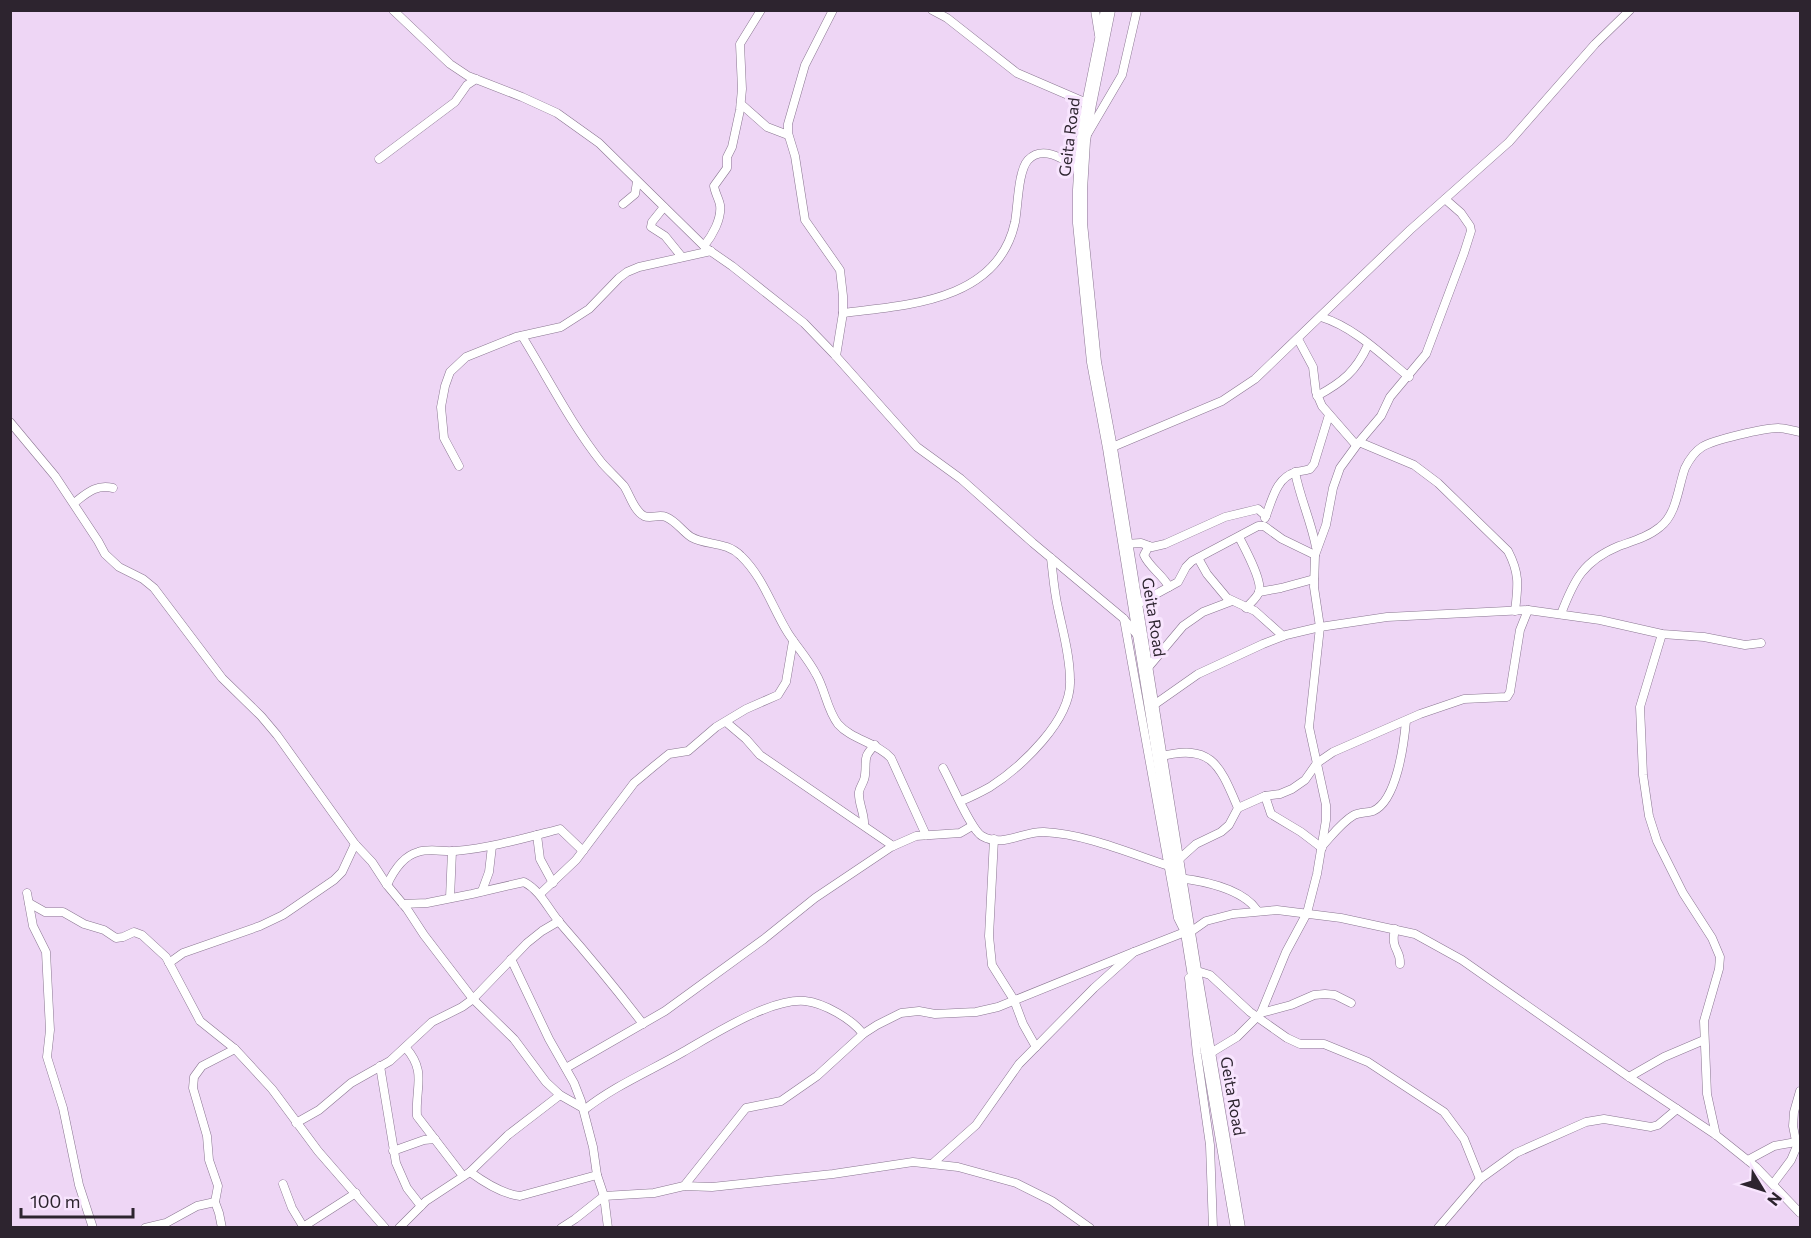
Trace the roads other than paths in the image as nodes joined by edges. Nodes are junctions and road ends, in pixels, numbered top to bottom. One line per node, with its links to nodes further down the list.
1 (393, 10): 10 (street)
2 (761, 10): 11 (street)
3 (833, 10): 13 (street)
4 (932, 10): 12 (street)
5 (1095, 10): 9 (street)
6 (1108, 10): 9 (highway, Geita Road)
7 (1137, 10): 14 (street)
8 (1630, 10): 18 (street)
9 (1100, 49): 12 (highway, Geita Road)
10 (476, 79): 15 (street); 17 (street)
11 (741, 104): 13 (street); 21 (street)
12 (1089, 104): 14 (highway, Geita Road)
13 (788, 135): 23 (street)
14 (1083, 141): 16 (highway, Geita Road)
15 (379, 159)
16 (1081, 172): 23 (street); 35 (highway, Geita Road)
17 (637, 182): 19 (street); 20 (street)
18 (1445, 199): 24 (street); 29 (street)
19 (623, 204)
20 (664, 207): 21 (street); 22 (street)
21 (708, 249): 22 (street); 28 (street)
22 (682, 257): 25 (street)
23 (843, 313): 28 (street)
24 (1321, 317): 26 (street); 27 (street)
25 (522, 336): 36 (street); 62 (street)
26 (1298, 339): 30 (street); 35 (street)
27 (1368, 345): 29 (street); 30 (street)
28 (836, 356): 46 (street)
29 (1409, 377): 34 (street)
30 (1317, 396): 31 (street)
31 (1329, 416): 34 (street); 37 (street)
32 (10, 422): 39 (street)
33 (1800, 432): 56 (street)
34 (1358, 444): 45 (street); 55 (street)
35 (1110, 448): 43 (highway, Geita Road)
36 (459, 466)
37 (1295, 472): 40 (street); 45 (street)
38 (113, 488): 39 (street)
39 (74, 503): 80 (street)
40 (1266, 516): 41 (street); 44 (street)
41 (1260, 526): 42 (street); 45 (street)
42 (1239, 537): 47 (street); 50 (street)
43 (1125, 543): 44 (street); 52 (highway, Geita Road)
44 (1149, 546): 49 (street)
45 (1316, 552): 48 (street)
46 (1051, 558): 57 (street); 73 (street)
47 (1198, 558): 49 (street); 51 (street)
48 (1314, 579): 50 (street); 58 (street)
49 (1169, 587): 52 (street)
50 (1259, 592): 53 (street)
51 (1232, 601): 53 (street); 64 (street)
52 (1136, 606): 61 (highway, Geita Road)
53 (1246, 608): 60 (street)
54 (1528, 610): 55 (street); 56 (street); 66 (street)
55 (1515, 611): 58 (street)
56 (1562, 614): 59 (street)
57 (1124, 618): 61 (street); 86 (street)
58 (1320, 627): 60 (street); 70 (street)
59 (1662, 634): 63 (street); 112 (street)
60 (1283, 636): 65 (street)
61 (1141, 640): 64 (highway, Geita Road)
62 (793, 641): 67 (street); 68 (street)
63 (1761, 643)
64 (1146, 670): 65 (highway, Geita Road)
65 (1151, 707): 69 (highway, Geita Road)
66 (1406, 721): 70 (street); 83 (street)
67 (726, 722): 75 (street); 85 (street)
68 (875, 745): 75 (street); 78 (street)
69 (1159, 757): 74 (street); 86 (highway, Geita Road)
70 (1317, 763): 72 (street); 83 (street)
71 (943, 768): 73 (street)
72 (1265, 796): 74 (street); 83 (street)
73 (961, 801): 76 (street)
74 (1238, 808): 86 (street)
75 (864, 825): 82 (street)
76 (972, 826): 78 (street); 79 (street)
77 (537, 835): 81 (street); 85 (street); 88 (street)
78 (926, 835): 82 (street)
79 (994, 839): 86 (street); 107 (street)
80 (355, 844): 89 (street); 103 (street)
81 (492, 846): 84 (street); 90 (street)
82 (893, 846): 110 (street)
83 (1322, 847): 97 (street)
84 (452, 851): 89 (street); 93 (street)
85 (584, 851): 88 (street)
86 (1172, 864): 87 (highway, Geita Road); 100 (street)
87 (1179, 878): 96 (street); 100 (highway, Geita Road)
88 (554, 883): 92 (street)
89 (387, 885): 95 (street)
90 (482, 891): 92 (street); 93 (street)
91 (27, 893): 94 (street)
92 (540, 894): 98 (street)
93 (450, 898): 95 (street)
94 (29, 903): 103 (street); 142 (street)
95 (404, 904): 106 (street)
96 (1257, 910): 97 (street); 100 (street)
97 (1307, 913): 99 (street); 109 (street)
98 (559, 921): 102 (street); 110 (street)
99 (1395, 929): 104 (street); 119 (street)
100 (1187, 932): 101 (street); 105 (highway, Geita Road); 151 (street)
101 (1134, 952): 107 (street); 113 (street)
102 (511, 959): 106 (street); 118 (street)
103 (169, 963): 115 (street)
104 (1400, 964)
105 (1194, 970): 109 (street); 116 (highway, Geita Road)
106 (473, 999): 114 (street); 121 (street)
107 (1014, 1000): 111 (street); 113 (street)
108 (1351, 1002): 109 (street)
109 (1259, 1016): 116 (street); 133 (street)
110 (644, 1024): 118 (street)
111 (863, 1034): 122 (street); 136 (street)
112 (1704, 1040): 119 (street); 125 (street)
113 (1036, 1047): 130 (street)
114 (406, 1048): 117 (street); 126 (street)
115 (235, 1049): 124 (street); 139 (street)
116 (1209, 1054): 152 (highway, Geita Road)
117 (380, 1066): 124 (street); 128 (street)
118 (566, 1068): 122 (street)
119 (1629, 1077): 123 (street)
120 (1800, 1091): 127 (street)
121 (560, 1095): 122 (street); 131 (street)
122 (583, 1109): 132 (street)
123 (1677, 1109): 125 (street); 133 (street)
124 (296, 1123): 137 (street)
125 (1716, 1135): 129 (street)
126 (435, 1139): 128 (street); 131 (street)
127 (1796, 1142): 129 (street); 135 (street)
128 (393, 1151): 140 (street)
129 (1748, 1160): 135 (street)
130 (932, 1164): 136 (street); 150 (street)
131 (466, 1174): 132 (street); 140 (street)
132 (597, 1174): 138 (street)
133 (1480, 1179): 153 (street)
134 (283, 1184): 145 (street)
135 (1773, 1184): 141 (street)
136 (684, 1186): 138 (street)
137 (356, 1193): 145 (street); 146 (street)
138 (604, 1196): 148 (street); 149 (street)
139 (214, 1202): 143 (street); 144 (street)
140 (421, 1206): 147 (street)
141 (1800, 1213)
142 (93, 1227)
143 (145, 1227)
144 (222, 1227)
145 (304, 1227)
146 (386, 1227)
147 (399, 1227)
148 (561, 1227)
149 (608, 1227)
150 (1089, 1227)
151 (1213, 1227)
152 (1238, 1227)
153 (1438, 1227)

